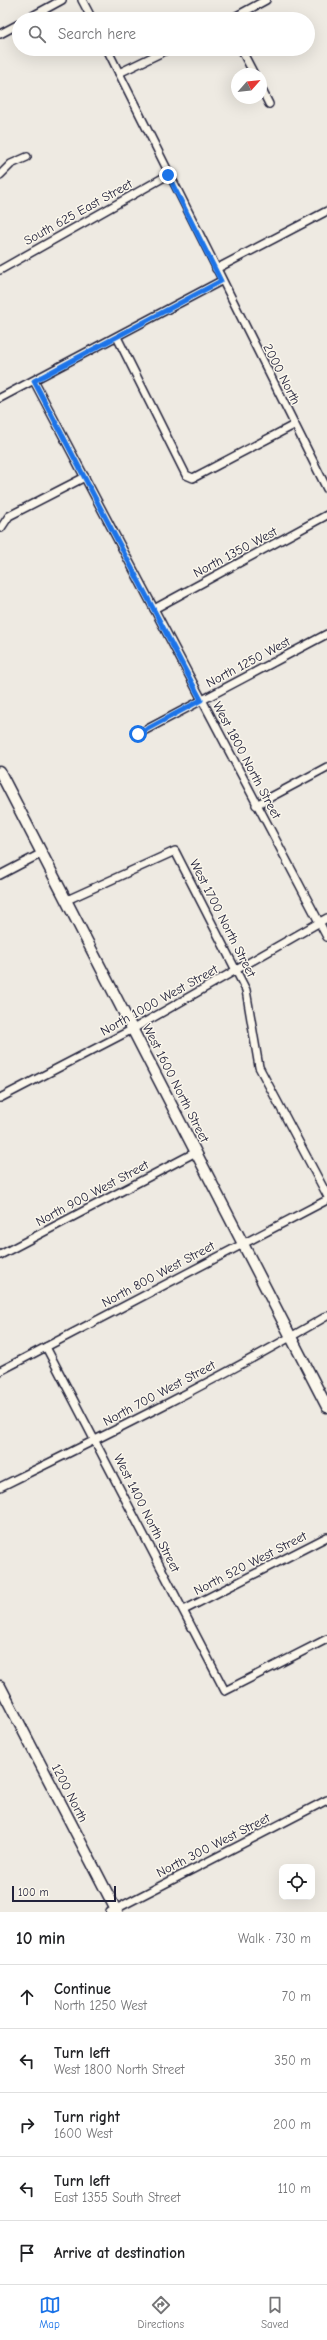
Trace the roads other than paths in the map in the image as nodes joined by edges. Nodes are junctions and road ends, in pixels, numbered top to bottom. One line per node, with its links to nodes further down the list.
1 (62, 0): 4 (street)
2 (82, 0): 5 (street)
3 (266, 0): 6 (street)
4 (40, 12)
5 (88, 12)
6 (244, 12)
7 (12, 28): 8 (street)
8 (0, 34)
9 (110, 56): 13 (street, 2000 North)
10 (154, 56): 13 (street)
11 (245, 56): 12 (street)
12 (251, 68)
13 (119, 73): 18 (street, 2000 North)
14 (267, 100): 15 (street)
15 (269, 104)
16 (27, 157): 17 (street)
17 (0, 175)
18 (168, 175): 20 (street, 2000 North); 21 (street, South 625 East Street)
19 (327, 211): 20 (street)
20 (216, 269): 22 (street, 2000 North)
21 (0, 270)
22 (221, 281): 23 (street); 26 (street, 2000 North)
23 (117, 337): 24 (street); 26 (street)
24 (34, 381): 25 (street); 27 (street, West 1800 North Street)
25 (0, 398)
26 (294, 425): 28 (street, 2000 North)
27 (85, 477): 30 (street); 31 (street, West 1800 North Street)
28 (327, 489)
29 (327, 515): 31 (street, North 1350 West)
30 (2, 528)
31 (154, 609): 33 (street, West 1800 North Street)
32 (327, 634): 33 (street, North 1250 West)
33 (201, 700): 34 (street, North 1250 West); 37 (street, West 1800 North Street)
34 (138, 734)
35 (327, 768): 37 (street)
36 (0, 772): 38 (street, West 1600 North Street)
37 (256, 805): 42 (street, West 1800 North Street)
38 (42, 853): 39 (street); 40 (street, West 1600 North Street)
39 (0, 875)
40 (67, 900): 44 (street, West 1700 North Street); 45 (street, West 1600 North Street)
41 (327, 918): 42 (street, North 1000 West Street)
42 (320, 922): 43 (street, West 1800 North Street); 44 (street, North 1000 West Street)
43 (327, 938)
44 (237, 969): 45 (street, North 1000 West Street); 48 (street, West 1700 North Street)
45 (133, 1029): 46 (street, North 1000 West Street); 47 (street, West 1600 North Street)
46 (0, 1098)
47 (196, 1152): 50 (street, West 1600 North Street); 51 (street, North 900 West Street)
48 (327, 1196)
49 (327, 1200): 50 (street, North 800 West Street)
50 (243, 1242): 53 (street, West 1600 North Street); 54 (street, North 800 West Street)
51 (0, 1255)
52 (327, 1316): 53 (street, North 700 West Street)
53 (291, 1337): 56 (street, West 1600 North Street); 57 (street, North 700 West Street)
54 (46, 1347): 55 (street, North 800 West Street); 57 (street, West 1400 North Street)
55 (0, 1370)
56 (327, 1407)
57 (96, 1440): 58 (street, North 700 West Street); 60 (street, West 1400 North Street)
58 (0, 1487)
59 (327, 1537): 60 (street, North 520 West Street)
60 (184, 1610): 61 (street, West 1400 North Street)
61 (327, 1639)
62 (0, 1686): 64 (street, 1200 North)
63 (327, 1800): 64 (street, North 300 West Street)
64 (114, 1911)

